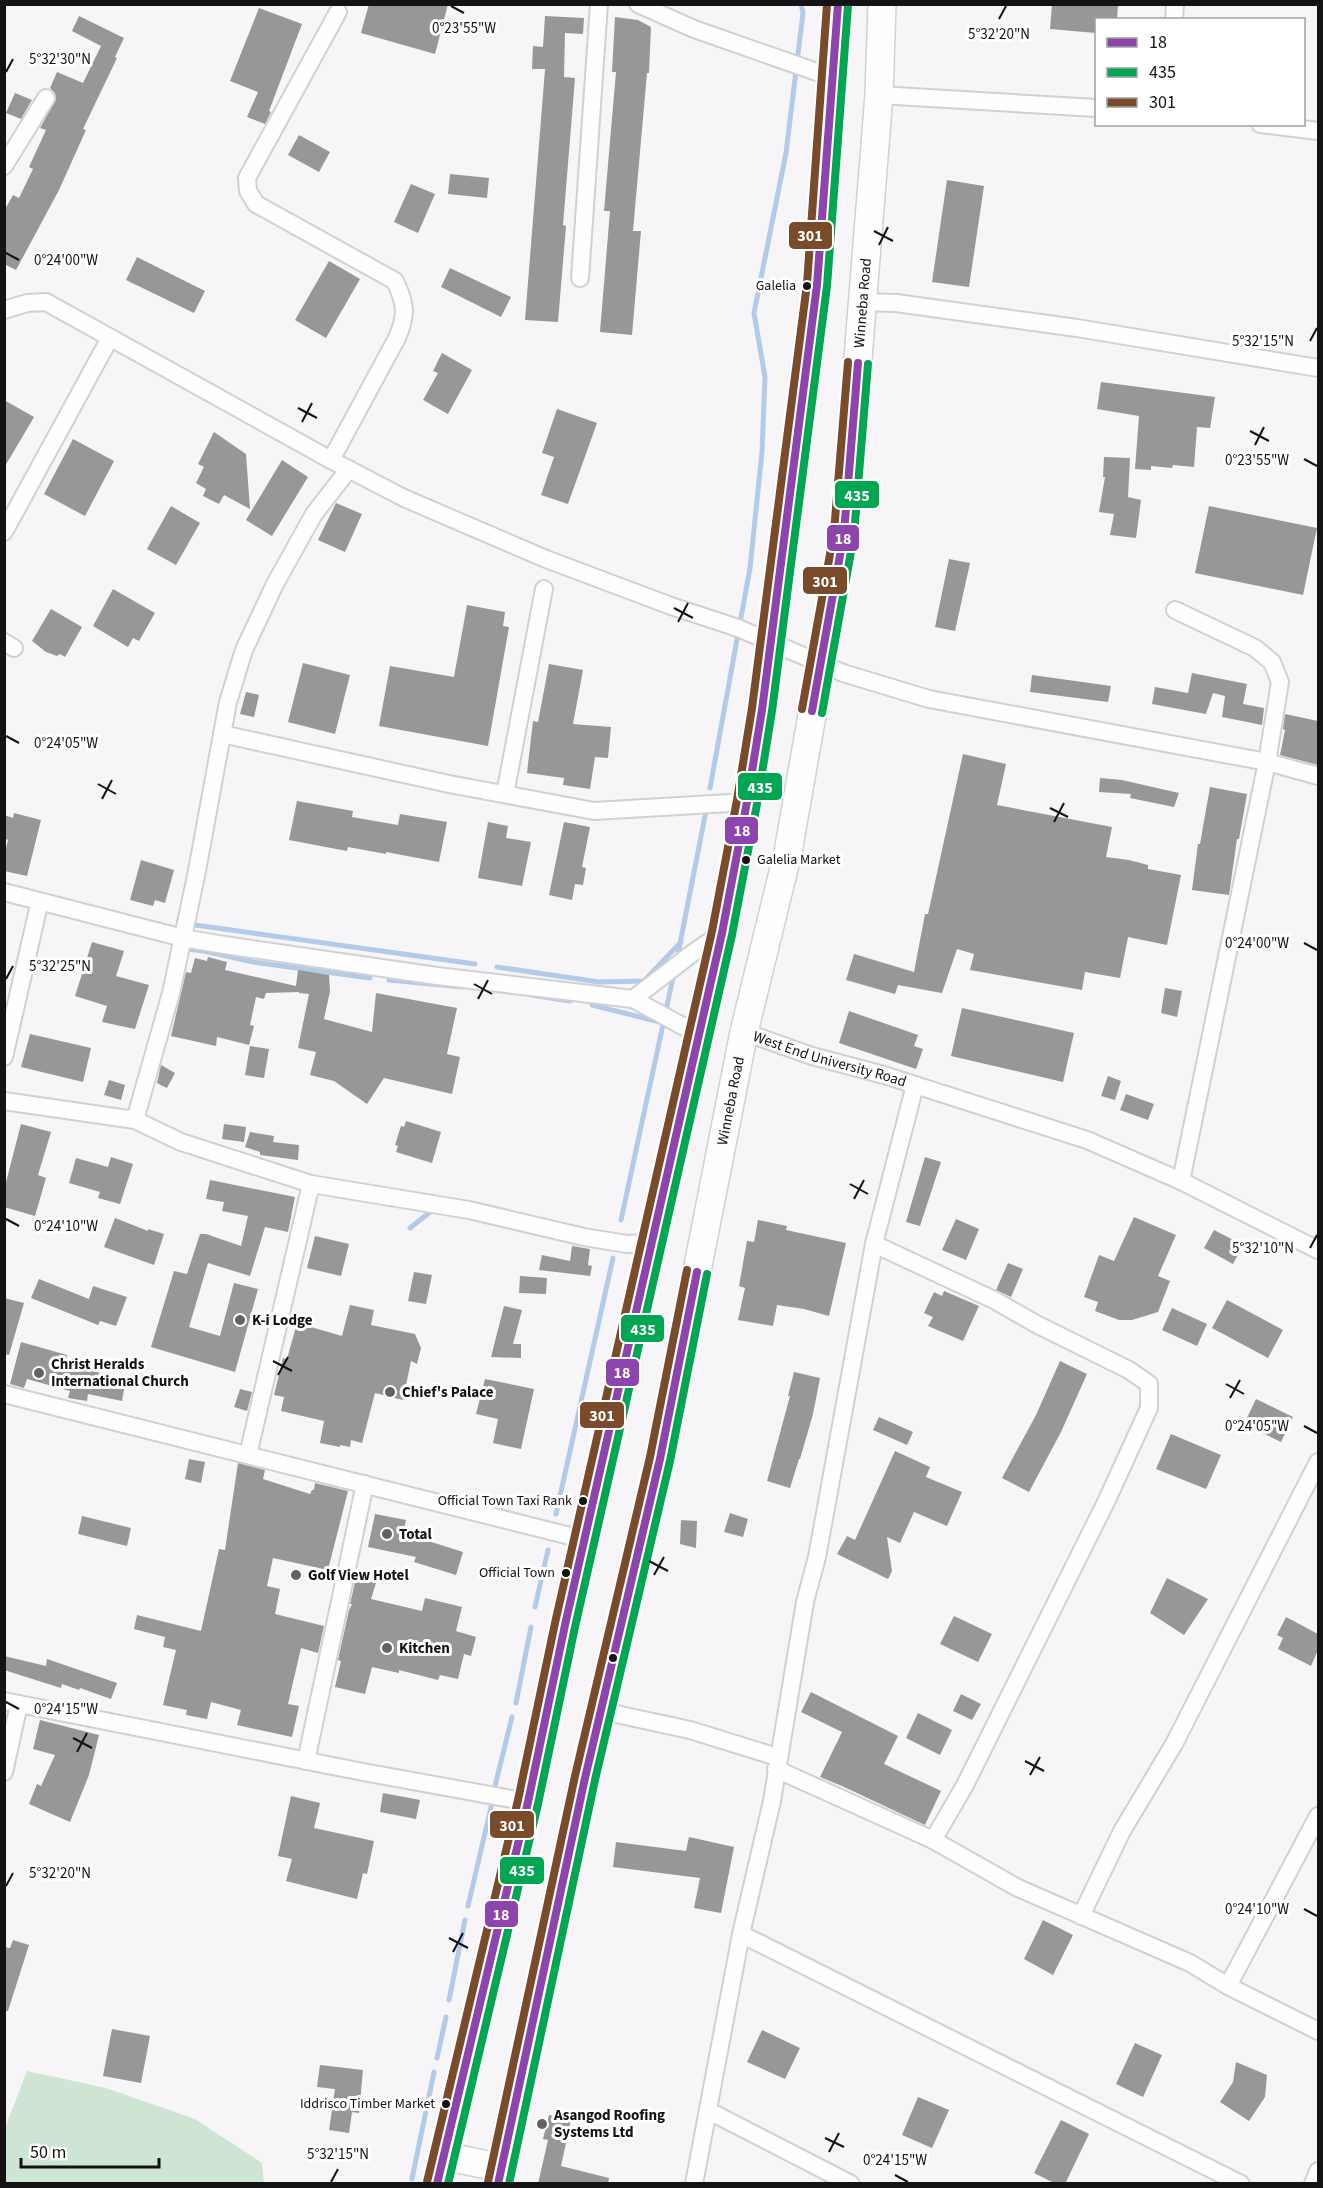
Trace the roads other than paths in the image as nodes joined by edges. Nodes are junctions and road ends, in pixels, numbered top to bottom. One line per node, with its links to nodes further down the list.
1 (598, 4): 13 (street)
2 (638, 4): 6 (street)
3 (838, 4): 6 (highway)
4 (882, 4): 7 (highway, Winneba Road)
5 (338, 12): 18 (street)
6 (831, 77): 27 (highway)
7 (879, 94): 9 (street); 14 (highway, Winneba Road)
8 (46, 98): 12 (street)
9 (1095, 108)
10 (1277, 126): 11 (street)
11 (1318, 131)
12 (4, 166)
13 (580, 278)
14 (863, 302): 17 (street); 33 (highway, Winneba Road)
15 (4, 310): 16 (street)
16 (110, 338): 18 (street); 20 (street)
17 (1318, 368)
18 (331, 460): 19 (street)
19 (349, 469): 23 (street); 24 (street, bridge)
20 (4, 532)
21 (544, 589): 26 (street)
22 (1175, 610): 24 (street)
23 (222, 734): 26 (street); 31 (street)
24 (1267, 762): 25 (street); 39 (street)
25 (1318, 777)
26 (505, 794): 27 (street)
27 (747, 802): 30 (highway)
28 (4, 892): 29 (street)
29 (37, 901): 31 (street); 35 (street)
30 (722, 933): 32 (street); 34 (highway)
31 (183, 938): 32 (street); 38 (street)
32 (633, 999): 34 (street)
33 (744, 1032): 36 (street, West End University Road); 50 (highway, Winneba Road)
34 (699, 1035): 41 (highway)
35 (4, 1057)
36 (915, 1085): 39 (street, West End University Road); 42 (street)
37 (4, 1101): 38 (street)
38 (135, 1119): 40 (street)
39 (1181, 1181): 43 (street, West End University Road)
40 (311, 1184): 41 (street); 45 (street)
41 (652, 1243): 48 (highway)
42 (874, 1244): 52 (street); 56 (street)
43 (1318, 1250)
44 (4, 1394): 45 (street)
45 (248, 1455): 47 (street)
46 (1318, 1462): 57 (street)
47 (365, 1484): 48 (street); 51 (street)
48 (586, 1540): 54 (highway)
49 (12, 1703): 51 (street); 53 (street)
50 (602, 1711): 52 (street); 64 (highway, Winneba Road)
51 (306, 1761): 54 (street)
52 (777, 1763): 56 (street); 58 (street)
53 (4, 1772)
54 (528, 1802): 62 (highway)
55 (1318, 1819): 59 (street)
56 (933, 1840): 57 (street)
57 (1081, 1916): 59 (street)
58 (741, 1934): 61 (street); 68 (street)
59 (1228, 1986): 60 (street)
60 (1318, 2031)
61 (709, 2111): 66 (street); 67 (street)
62 (444, 2156): 64 (highway); 65 (highway)
63 (1318, 2171): 69 (street)
64 (500, 2176)
65 (437, 2184)
66 (694, 2184)
67 (851, 2184)
68 (1240, 2184)
69 (1313, 2184)

